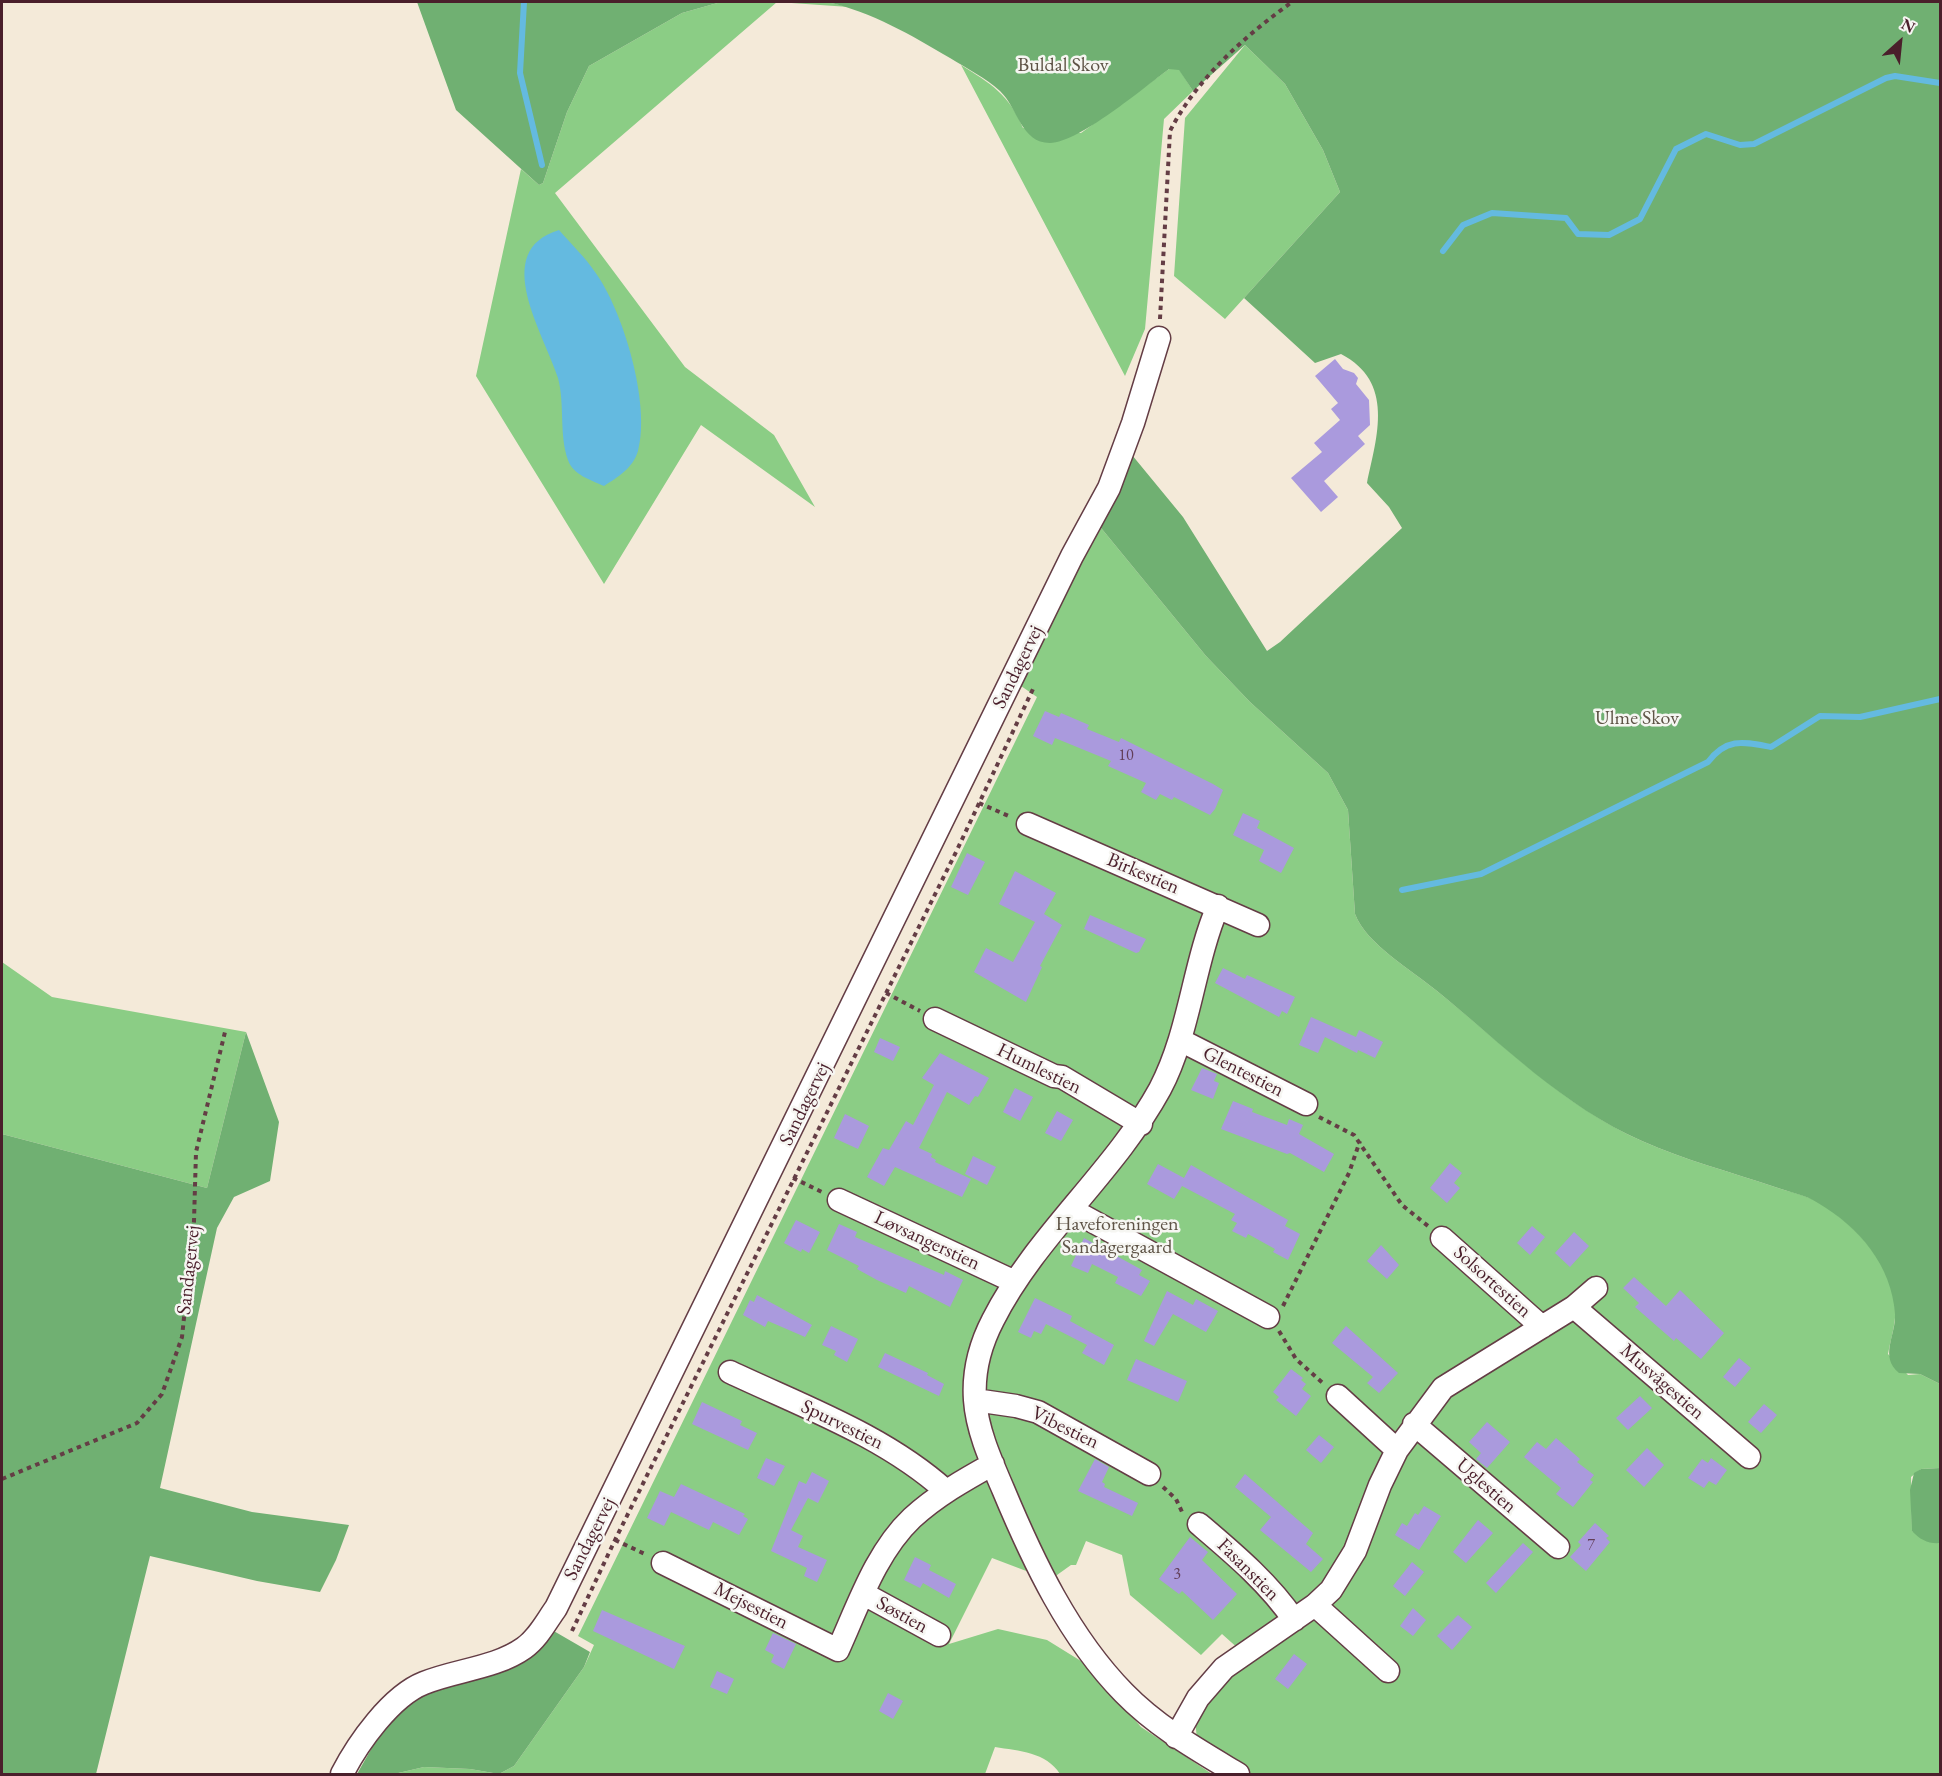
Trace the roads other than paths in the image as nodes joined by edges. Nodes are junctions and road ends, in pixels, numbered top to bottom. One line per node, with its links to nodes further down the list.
1 (1159, 338): 35 (street, Sandagervej)
2 (1028, 824): 3 (street, Birkestien)
3 (1218, 906): 4 (street, Birkestien); 6 (street)
4 (1258, 926)
5 (935, 1019): 8 (street, Humlestien)
6 (1180, 1040): 7 (street, Glentestien); 8 (street)
7 (1306, 1104)
8 (1141, 1124): 10 (street)
9 (839, 1200): 12 (street, Løvsangerstien)
10 (1072, 1210): 12 (street); 15 (street)
11 (1442, 1238): 16 (street, Solsortestien)
12 (1015, 1282): 19 (street)
13 (1596, 1288): 14 (street)
14 (1574, 1307): 16 (street); 22 (street, Musvågestien)
15 (1271, 1320)
16 (1542, 1327): 20 (street)
17 (730, 1372): 25 (street, Spurvestien)
18 (1338, 1396): 21 (street)
19 (975, 1400): 23 (street); 24 (street, Vibestien)
20 (1414, 1424): 21 (street); 27 (street, Uglestien)
21 (1397, 1449): 30 (street)
22 (1749, 1457)
23 (993, 1464): 25 (street); 34 (street)
24 (1149, 1474)
25 (946, 1491): 29 (street)
26 (1199, 1524): 31 (street, Fasanstien)
27 (1558, 1547)
28 (663, 1563): 29 (street, Mejsestien)
29 (864, 1594): 32 (street, Søstien)
30 (1315, 1605): 31 (street); 33 (street)
31 (1294, 1620): 34 (street)
32 (939, 1635)
33 (1388, 1671)
34 (1176, 1737): 36 (street)
35 (342, 1774)
36 (1238, 1774)

